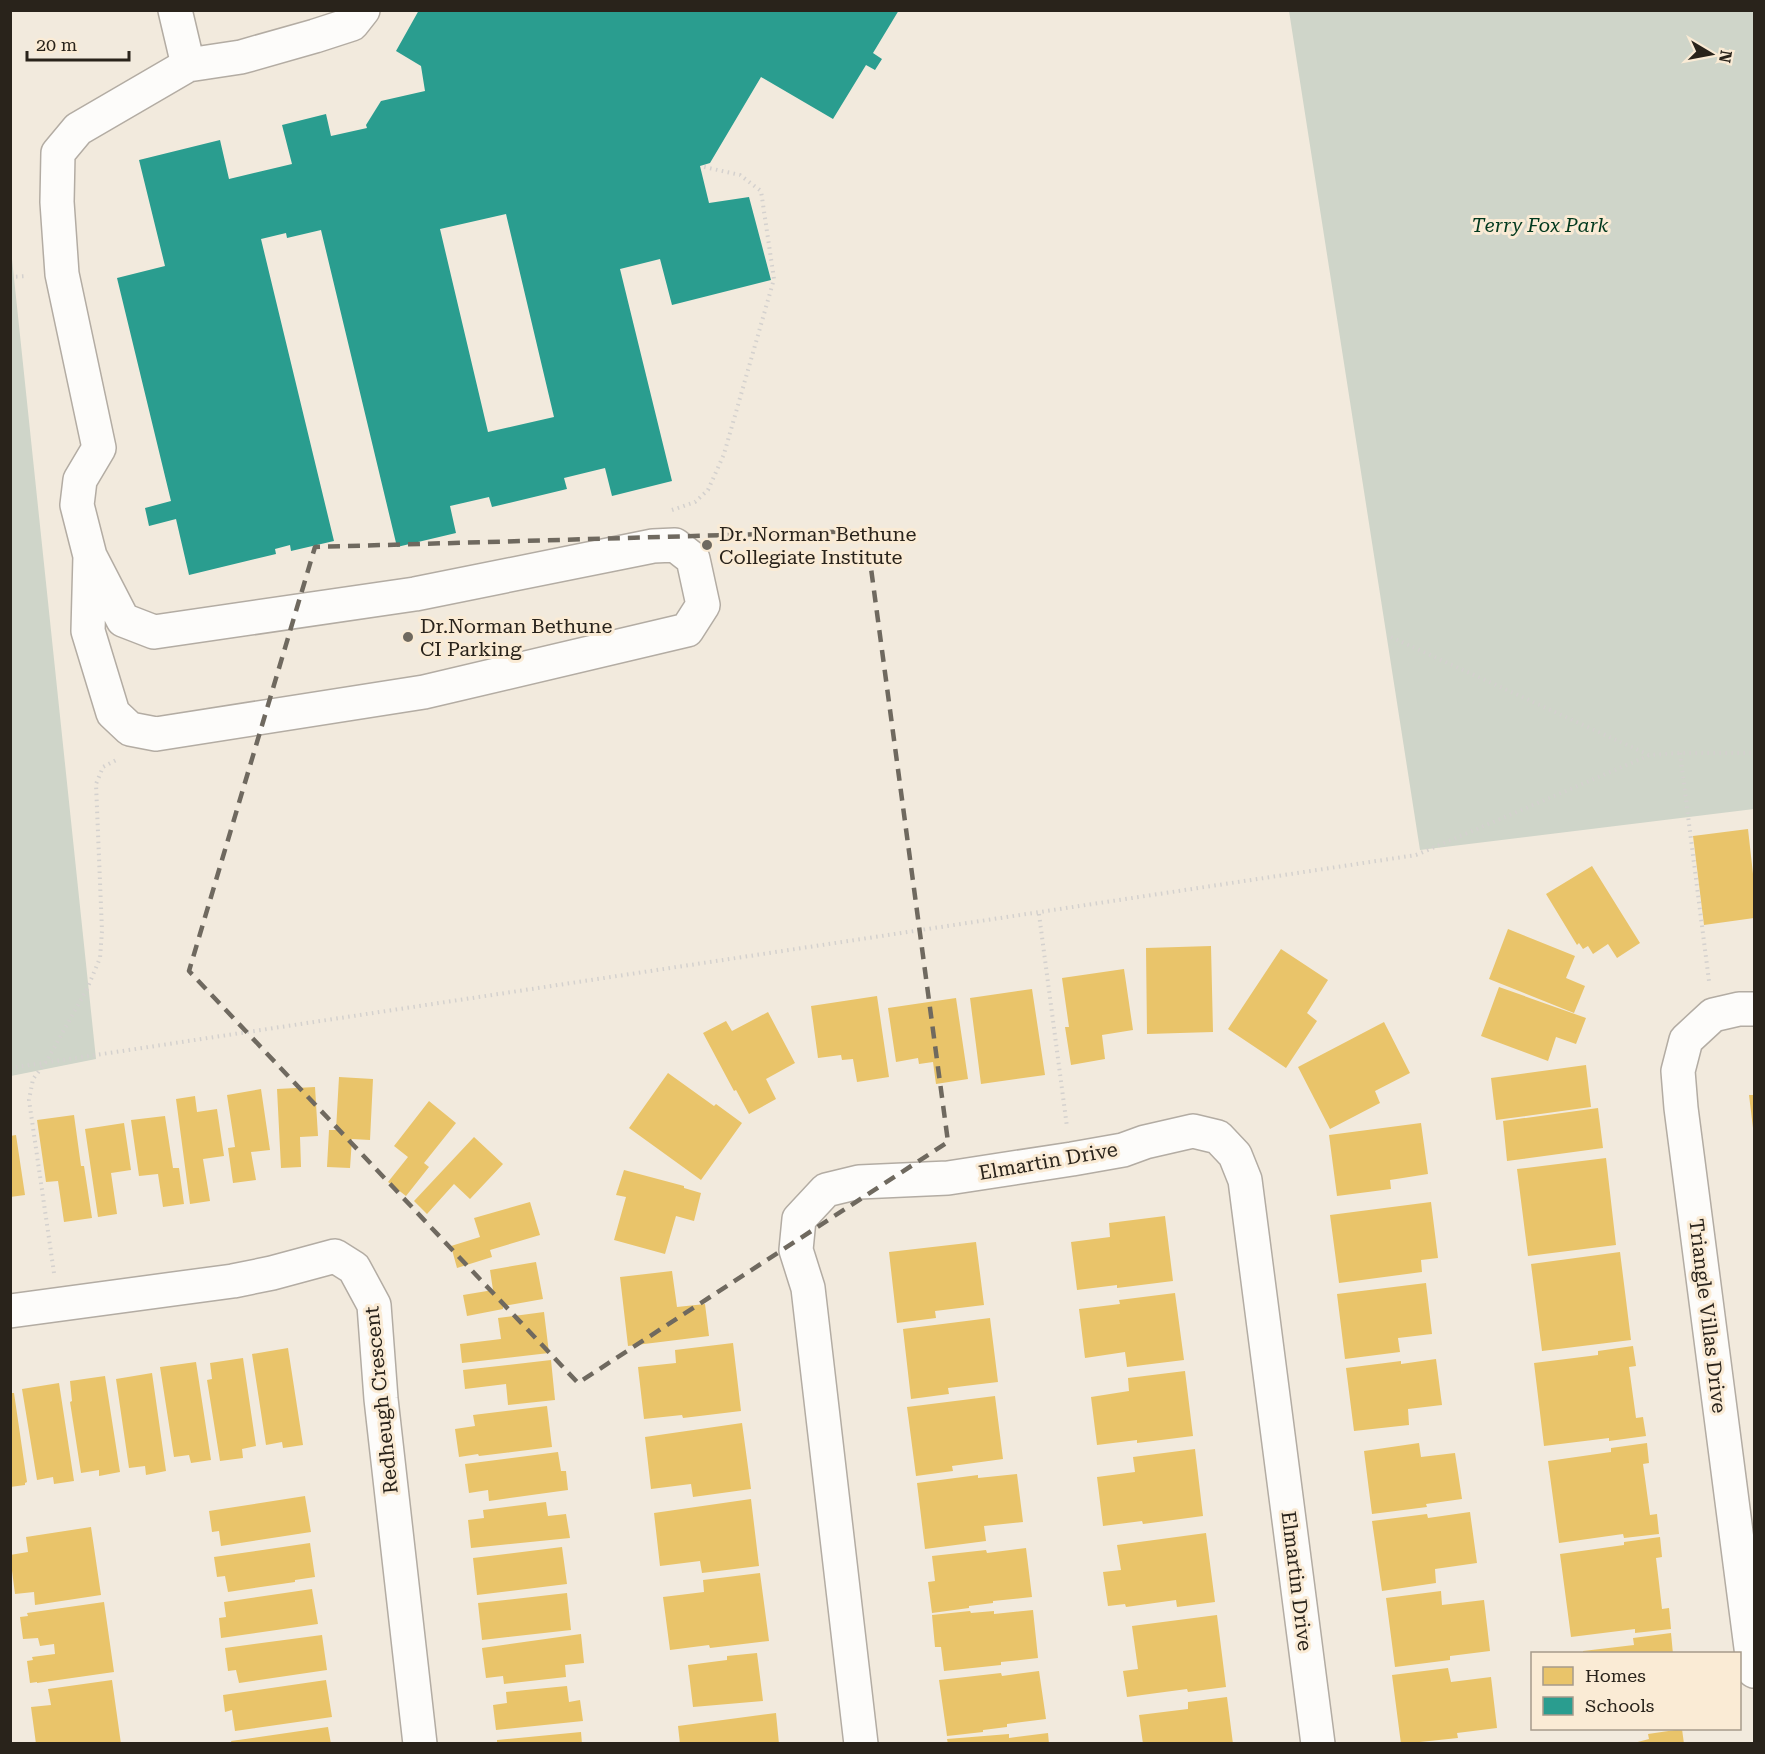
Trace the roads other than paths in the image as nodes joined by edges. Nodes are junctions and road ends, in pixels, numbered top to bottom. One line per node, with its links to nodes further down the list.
1 (175, 10): 3 (street)
2 (363, 10): 3 (street)
3 (188, 65): 4 (street)
4 (90, 556): 4 (street)
5 (1755, 1009): 7 (street, Triangle Villas Drive)
6 (10, 1311): 8 (street, Redheugh Crescent)
7 (1755, 1671)
8 (420, 1743)
9 (861, 1743): 10 (street, Elmartin Drive)
10 (1318, 1743)

